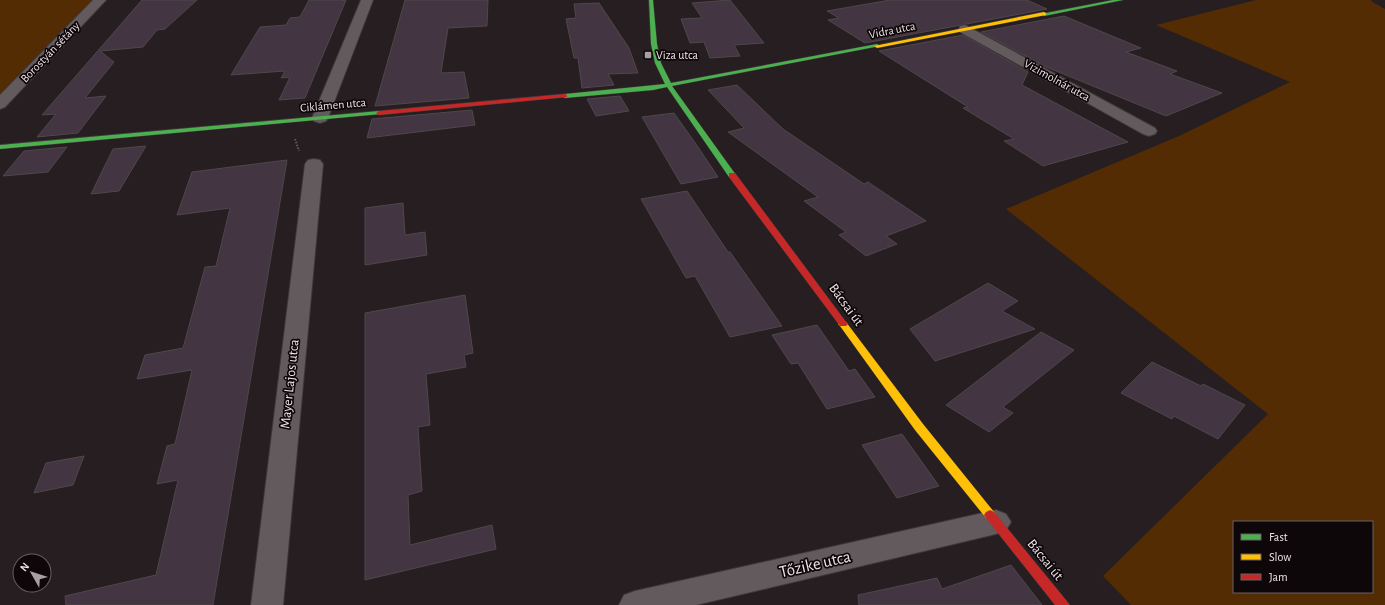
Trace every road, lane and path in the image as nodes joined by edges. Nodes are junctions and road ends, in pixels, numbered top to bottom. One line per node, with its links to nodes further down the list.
1 (100, 0): 7 (street, Borostyán sétány)
2 (367, 0): 8 (street)
3 (651, 0): 6 (street, Bácsai út)
4 (1121, 0): 5 (street, Vidra utca)
5 (965, 29): 6 (street, Vidra utca); 10 (street, Vizimolnár utca)
6 (669, 86): 8 (street, Ciklámen utca); 13 (street, Bácsai út)
7 (0, 104)
8 (320, 118): 9 (street, Ciklámen utca)
9 (295, 120): 11 (street, Ciklámen utca); 12 (path)
10 (1149, 131)
11 (0, 146)
12 (314, 164): 14 (street, Mayer Lajos utca)
13 (996, 522): 15 (street, Tőzike utca); 16 (street, Bácsai út)
14 (266, 605)
15 (634, 605)
16 (1064, 605)

